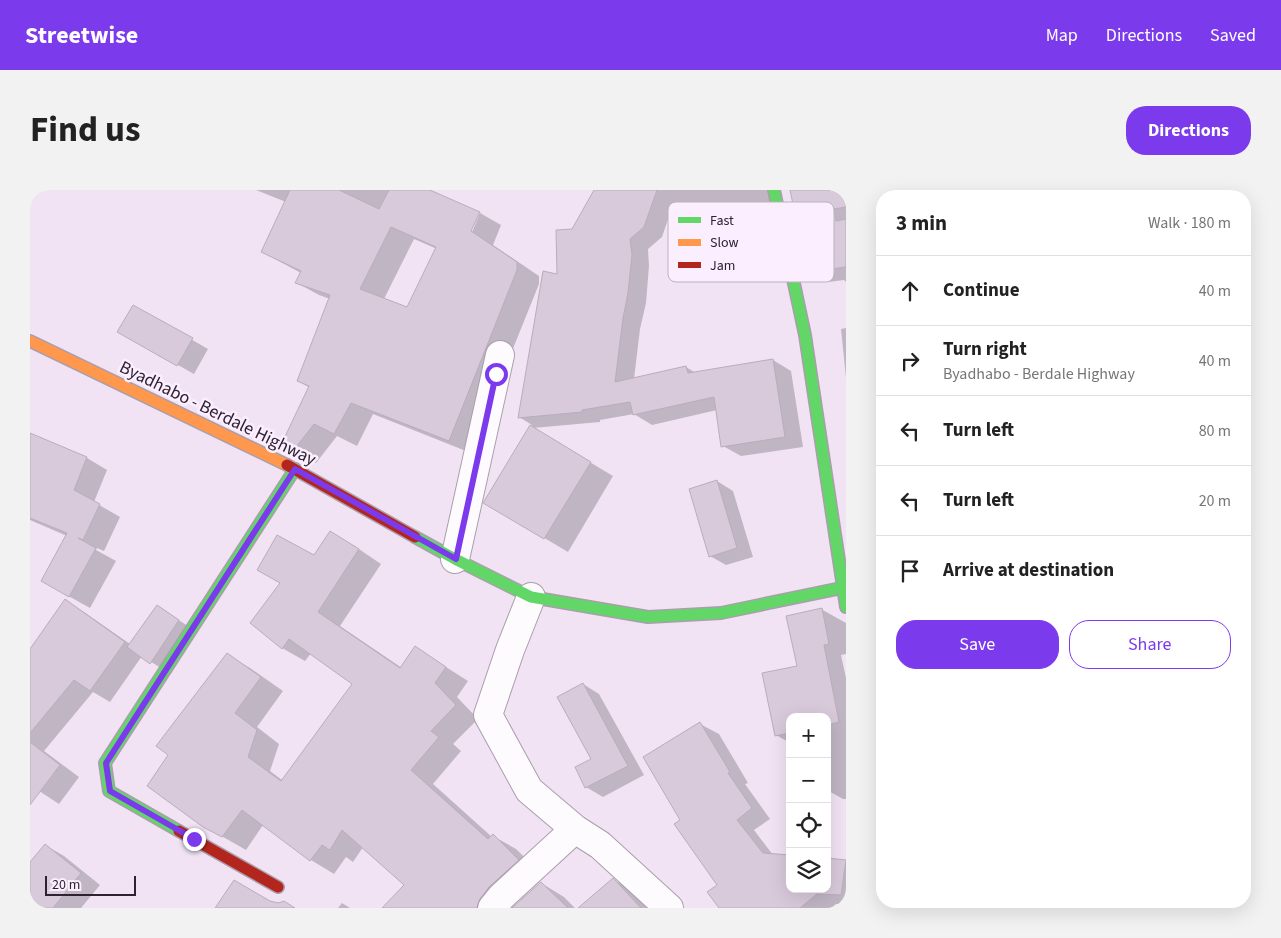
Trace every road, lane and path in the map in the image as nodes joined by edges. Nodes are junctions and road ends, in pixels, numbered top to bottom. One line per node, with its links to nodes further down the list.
1 (794, 282): 6 (street)
2 (30, 343): 4 (street, Byadhabo - Berdale Highway)
3 (500, 355): 5 (street)
4 (295, 469): 5 (street, Byadhabo - Berdale Highway); 10 (street)
5 (456, 559): 7 (street, Byadhabo - Berdale Highway)
6 (844, 588): 7 (street, Byadhabo - Berdale Highway); 8 (street)
7 (531, 597): 9 (street)
8 (846, 607)
9 (575, 829): 11 (street); 12 (street)
10 (278, 887)
11 (492, 908)
12 (669, 908)

